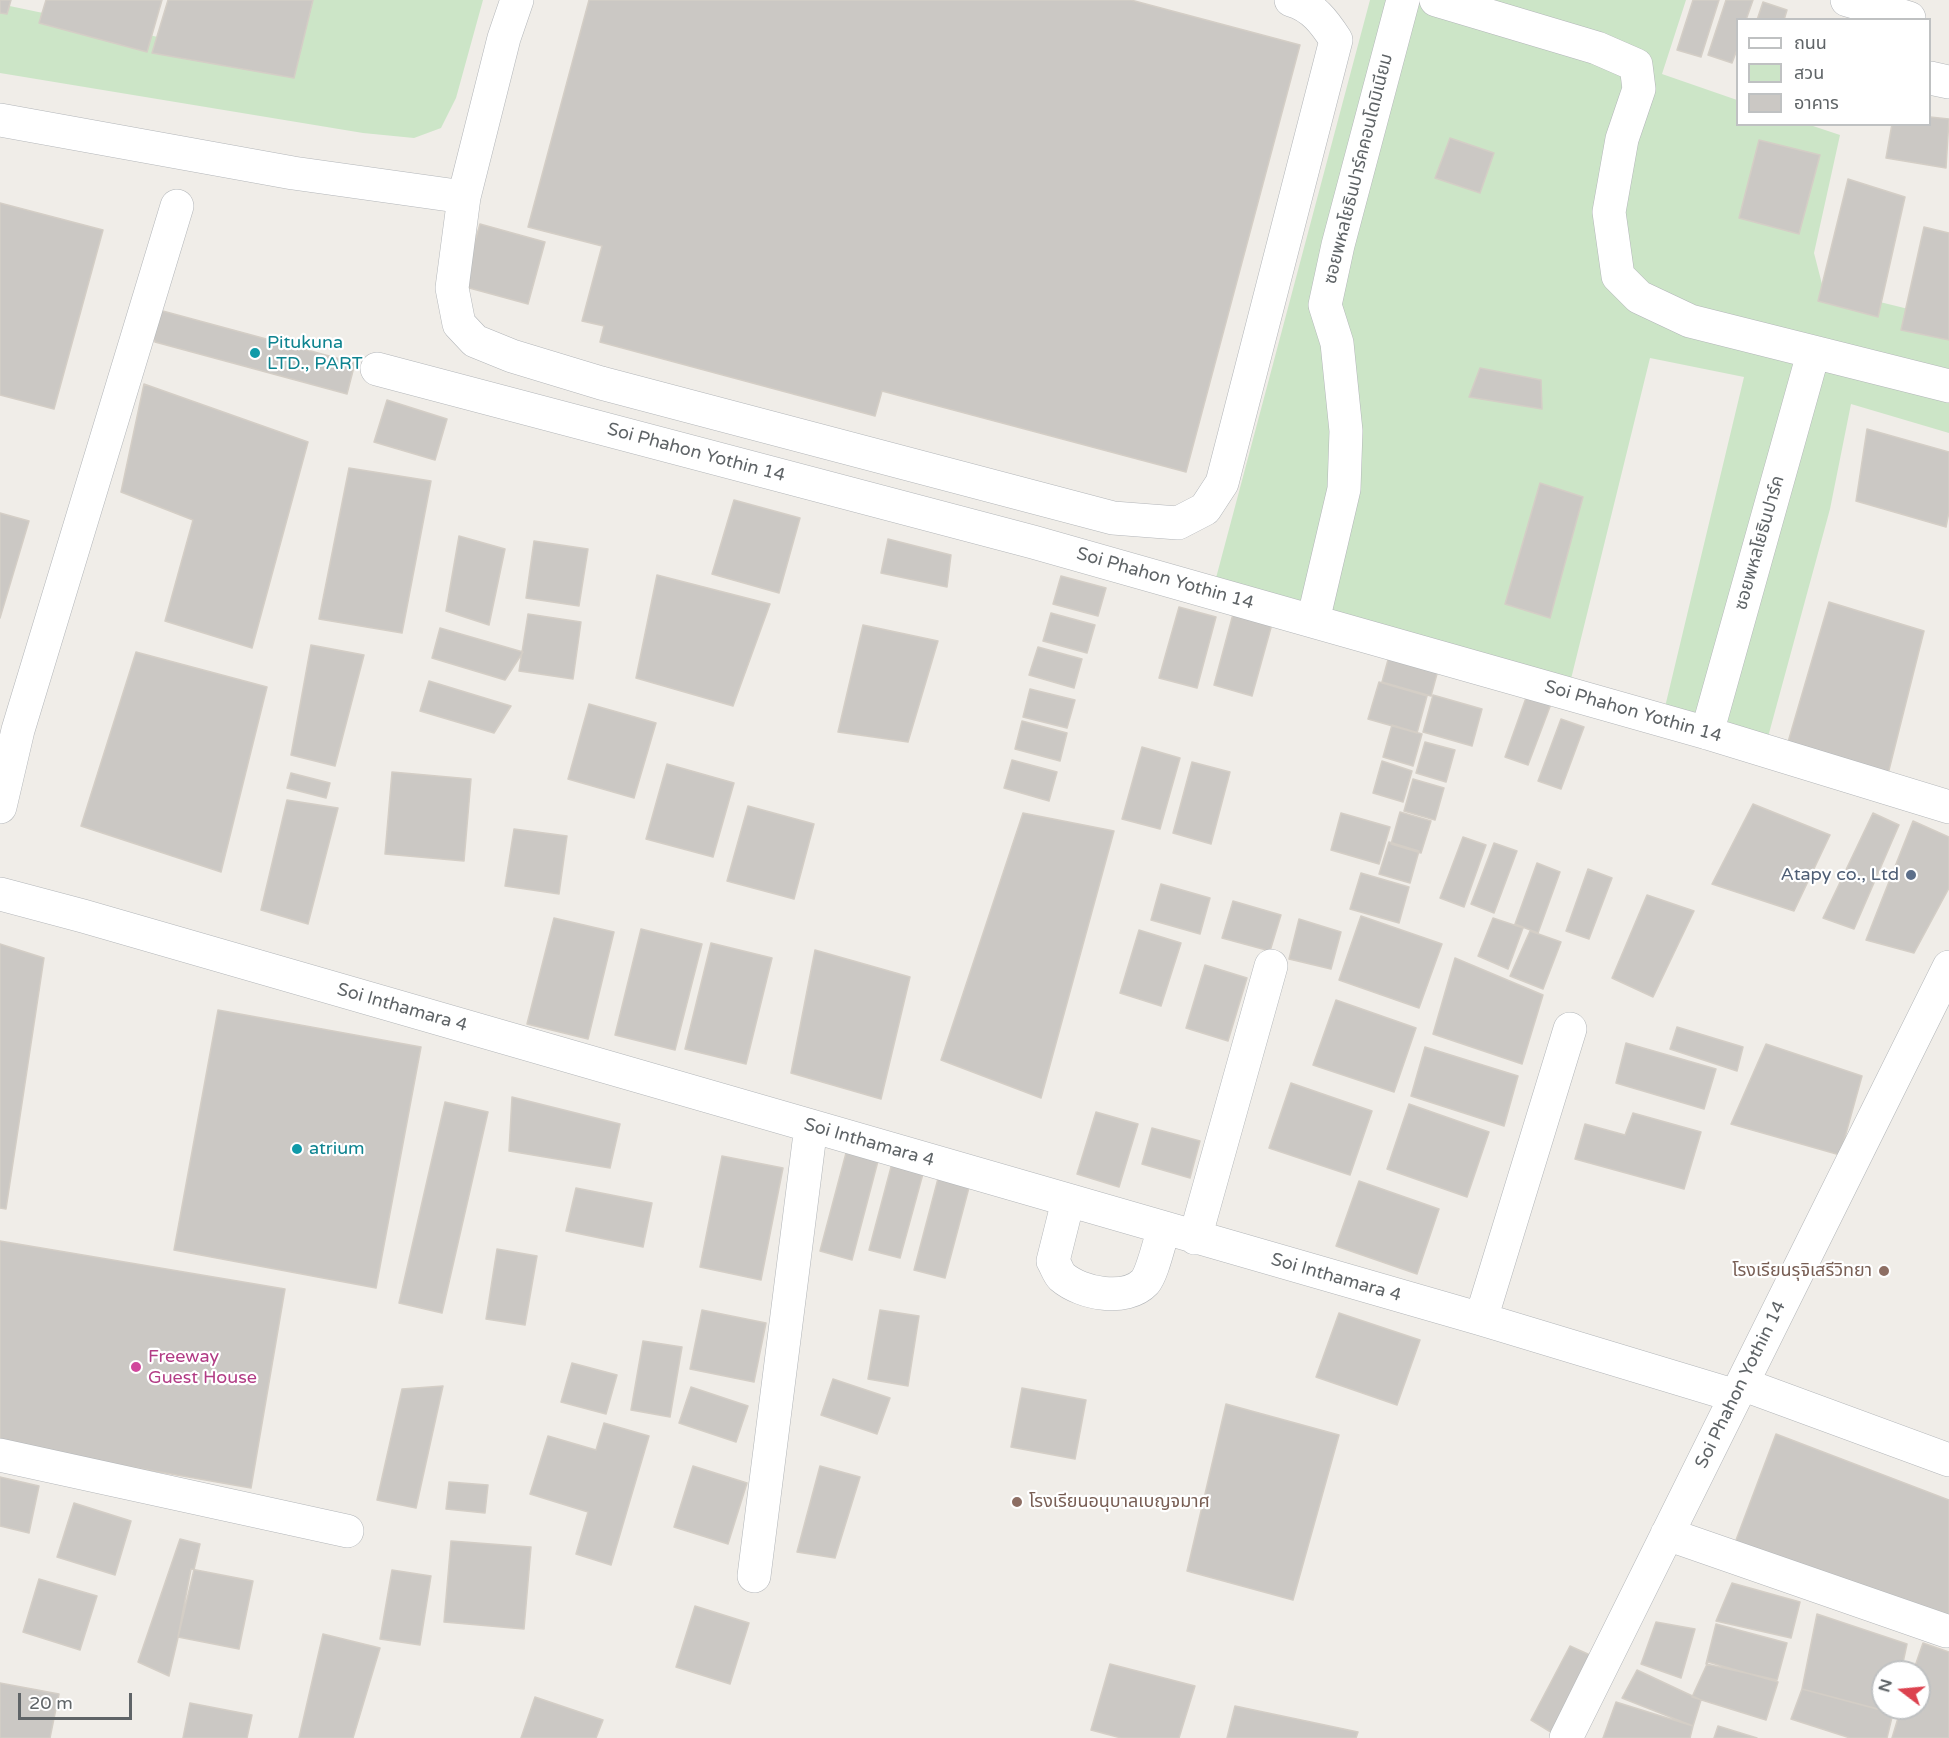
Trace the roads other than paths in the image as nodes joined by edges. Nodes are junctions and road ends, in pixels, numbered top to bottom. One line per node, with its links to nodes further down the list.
1 (517, 0): 10 (street)
2 (1291, 0): 10 (street)
3 (1403, 0): 15 (street, ซอยพหลโยธินปาร์คคอนโดมิเนียม)
4 (1436, 0): 12 (street)
5 (1846, 0): 6 (street)
6 (1910, 12)
7 (1931, 78): 8 (street)
8 (1949, 82)
9 (0, 120): 10 (street)
10 (464, 197)
11 (177, 206): 17 (street)
12 (1813, 354): 14 (street); 16 (street, ซอยพหลโยธินปาร์ค)
13 (377, 369): 15 (street, Soi Phahon Yothin 14)
14 (1949, 386)
15 (1313, 621): 16 (street, Soi Phahon Yothin 14)
16 (1707, 733): 18 (street, Soi Phahon Yothin 14)
17 (0, 807)
18 (1949, 807)
19 (0, 894): 23 (street, Soi Inthamara 4)
20 (1271, 966): 26 (street)
21 (1949, 967): 28 (street, Soi Phahon Yothin 14)
22 (1570, 1029): 27 (street)
23 (811, 1126): 24 (street, Soi Inthamara 4); 33 (street)
24 (1068, 1201): 25 (street, Soi Inthamara 4); 25 (street)
25 (1164, 1228): 26 (street, Soi Inthamara 4)
26 (1195, 1238): 27 (street, Soi Inthamara 4)
27 (1481, 1319): 28 (street, Soi Inthamara 4)
28 (1739, 1390): 30 (street, Soi Inthamara 4); 32 (street, Soi Phahon Yothin 14)
29 (0, 1455): 31 (street)
30 (1949, 1460)
31 (347, 1531)
32 (1667, 1534): 34 (street); 35 (street, Soi Phahon Yothin 14)
33 (754, 1576)
34 (1946, 1631)
35 (1566, 1738)

